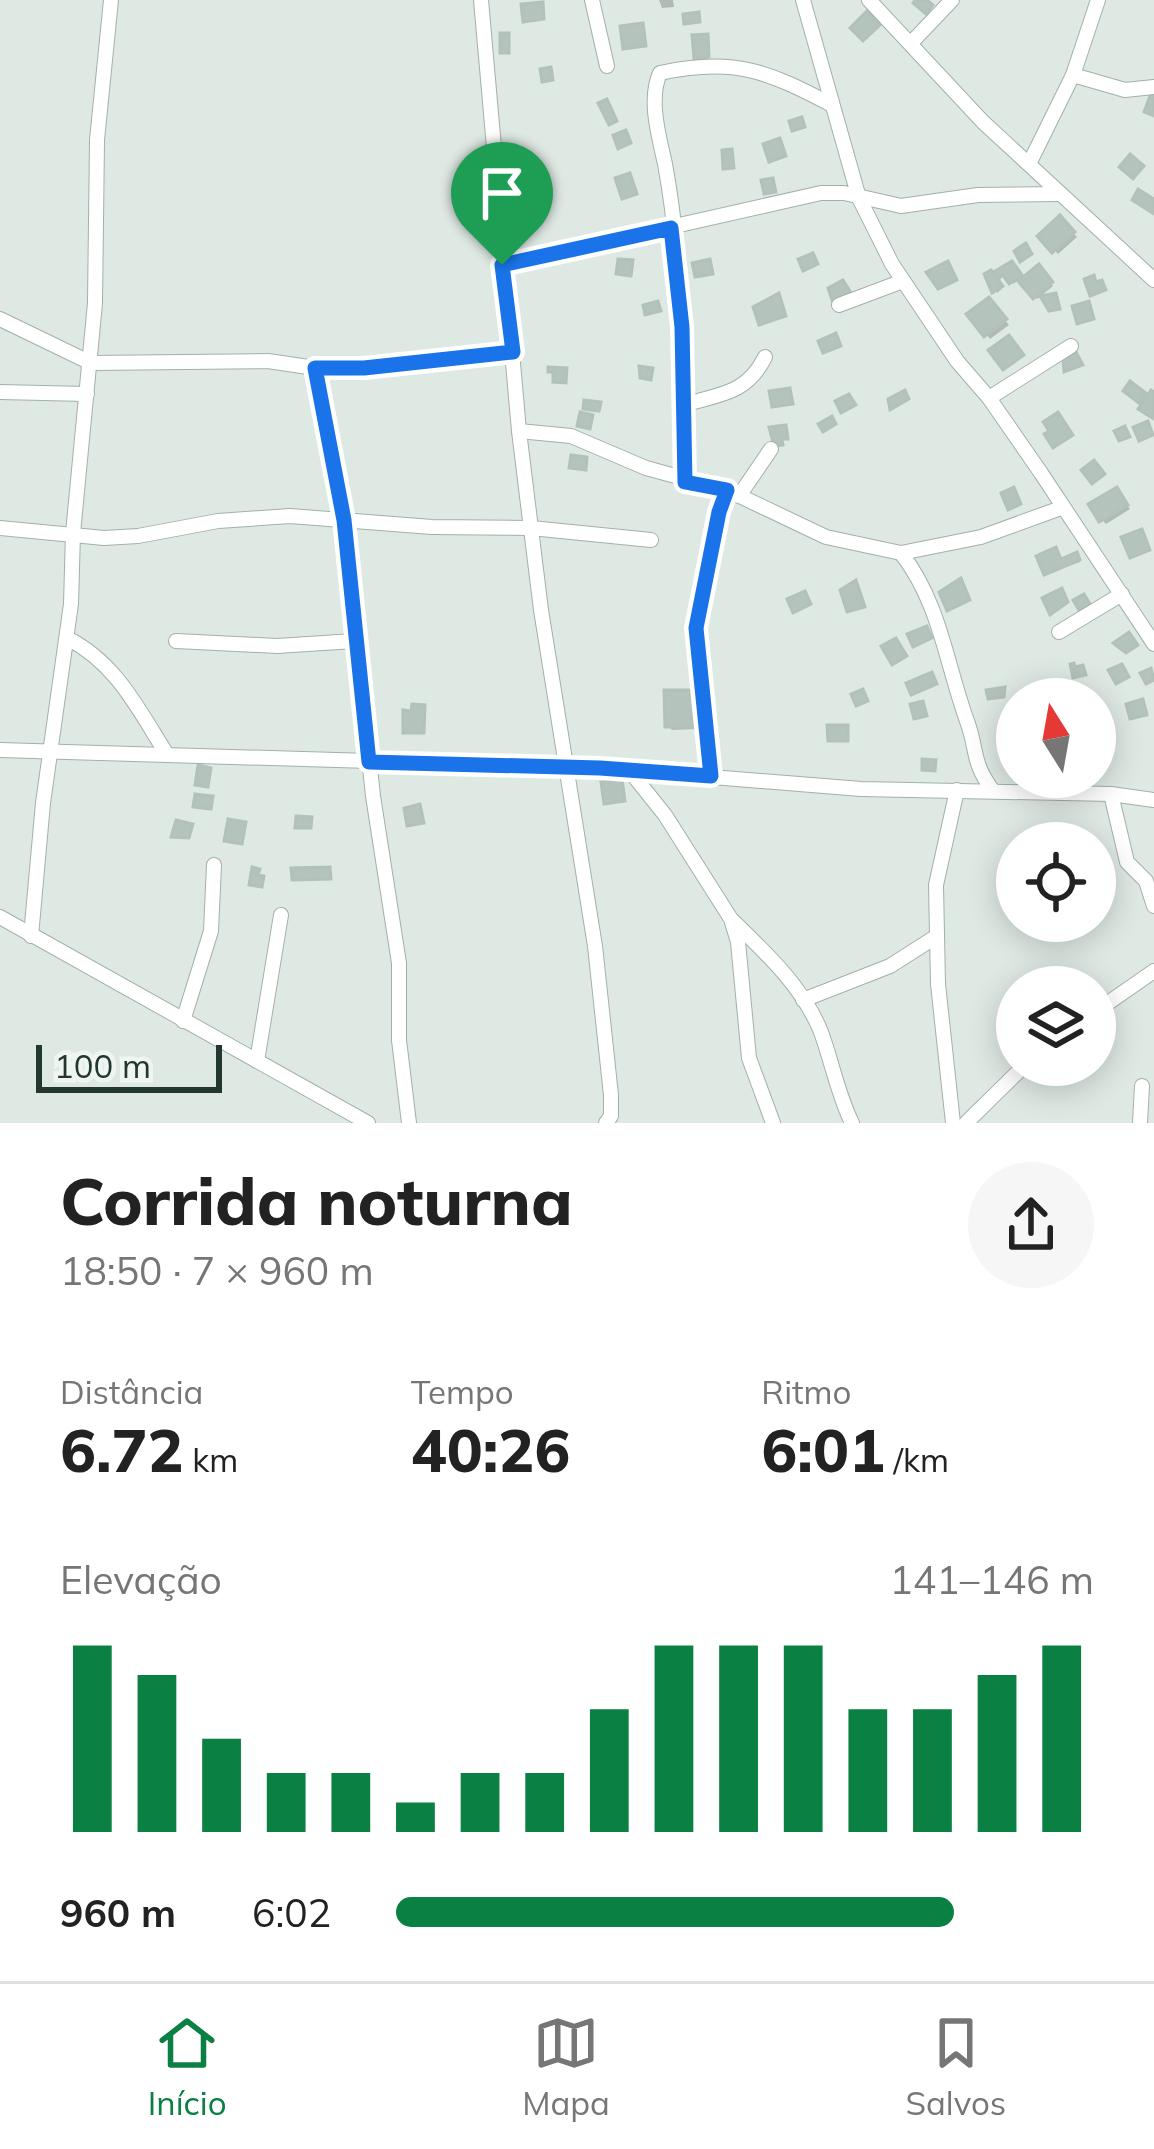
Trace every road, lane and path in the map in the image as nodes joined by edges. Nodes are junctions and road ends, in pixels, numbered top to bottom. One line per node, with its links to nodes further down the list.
1 (111, 0): 25 (street)
2 (482, 0): 17 (street)
3 (592, 0): 9 (street)
4 (803, 0): 12 (street)
5 (869, 0): 8 (street)
6 (952, 0): 8 (street)
7 (1098, 0): 10 (street)
8 (911, 43): 13 (street)
9 (608, 66)
10 (1073, 75): 11 (street); 13 (street)
11 (1154, 87)
12 (832, 106): 15 (street); 16 (street)
13 (1030, 162): 14 (street)
14 (1059, 194): 15 (street); 18 (street)
15 (859, 198): 16 (street); 19 (street)
16 (671, 228): 17 (street); 30 (street)
17 (502, 265): 23 (street)
18 (1154, 280)
19 (903, 281): 20 (street); 29 (street)
20 (839, 305)
21 (0, 319): 25 (street)
22 (1071, 346): 29 (street)
23 (513, 352): 26 (street); 31 (street)
24 (765, 357): 30 (street)
25 (91, 363): 26 (street); 28 (street)
26 (315, 368): 36 (street)
27 (0, 392): 28 (street)
28 (87, 394): 39 (street)
29 (989, 398): 35 (street)
30 (683, 405): 33 (street)
31 (519, 431): 33 (street); 38 (street)
32 (771, 449): 34 (street)
33 (685, 482): 34 (street)
34 (733, 493): 41 (street); 54 (street)
35 (1061, 508): 41 (street); 42 (street)
36 (344, 520): 38 (street); 39 (street); 46 (street)
37 (0, 528): 39 (street)
38 (531, 528): 40 (street); 52 (street)
39 (73, 532): 44 (street)
40 (651, 540)
41 (902, 553): 56 (street)
42 (1121, 594): 43 (street); 47 (street)
43 (1059, 632)
44 (67, 638): 49 (street); 50 (street)
45 (176, 641): 46 (street)
46 (353, 641): 51 (street)
47 (1154, 644)
48 (0, 750): 50 (street)
49 (166, 752): 50 (street); 51 (street)
50 (50, 753): 66 (street)
51 (369, 762): 52 (street); 76 (street)
52 (569, 768): 53 (street); 77 (street)
53 (629, 770): 54 (street); 65 (street)
54 (711, 776): 55 (street)
55 (957, 790): 56 (street); 67 (street)
56 (993, 791): 57 (street)
57 (996, 791)
58 (1116, 795): 60 (street)
59 (1112, 798): 62 (street)
60 (1154, 800)
61 (214, 865): 71 (street)
62 (1154, 907)
63 (280, 915): 72 (street)
64 (0, 917): 66 (street)
65 (731, 919): 70 (street); 78 (street)
66 (32, 936): 71 (street)
67 (937, 936): 70 (street); 80 (street)
68 (1154, 971): 69 (street)
69 (1116, 997)
70 (803, 1000): 79 (street)
71 (183, 1021): 72 (street)
72 (257, 1061): 75 (street)
73 (1004, 1086): 81 (street)
74 (1142, 1086): 82 (street)
75 (368, 1123)
76 (409, 1123)
77 (606, 1123)
78 (773, 1123)
79 (852, 1123)
80 (953, 1123)
81 (966, 1123)
82 (1140, 1123)

